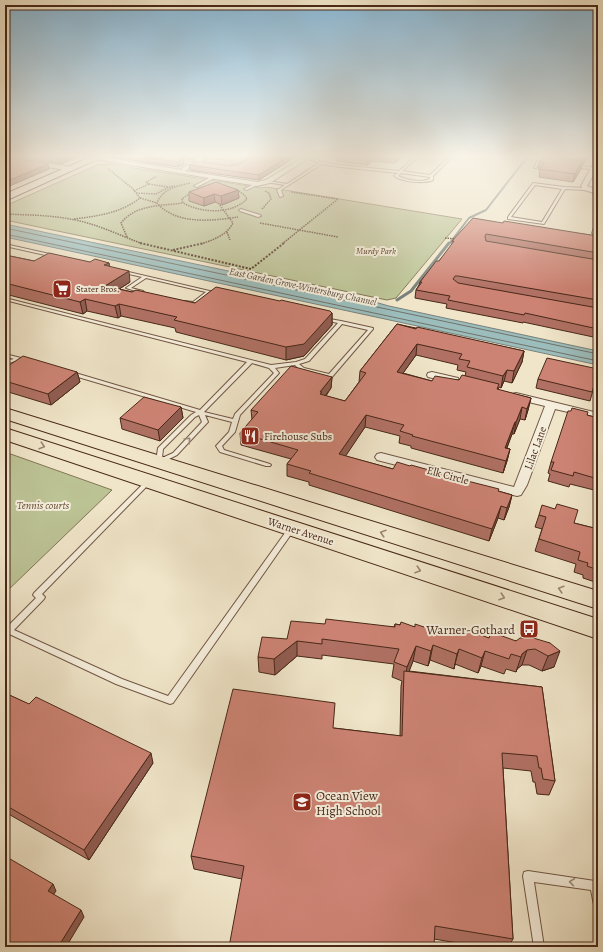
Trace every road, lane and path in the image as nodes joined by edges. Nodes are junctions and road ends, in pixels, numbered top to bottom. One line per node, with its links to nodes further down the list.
1 (137, 200): 19 (path)
2 (146, 200): 8 (path)
3 (246, 200): 12 (path)
4 (271, 200): 15 (path)
5 (336, 200): 25 (path)
6 (522, 200): 7 (lane)
7 (557, 200)
8 (157, 203): 11 (path)
9 (183, 203): 11 (path); 12 (path)
10 (220, 204): 12 (path)
11 (159, 207): 17 (path); 28 (path)
12 (224, 210): 20 (path)
13 (241, 210): 15 (lane)
14 (5, 214): 19 (path)
15 (251, 214): 16 (lane); 18 (path)
16 (259, 216)
17 (182, 217): 20 (path); 21 (path)
18 (233, 218): 20 (path); 22 (path)
19 (71, 219): 28 (path)
20 (230, 219): 26 (path)
21 (177, 220)
22 (241, 220)
23 (255, 222): 25 (path)
24 (598, 222): 27 (lane)
25 (300, 230): 29 (path); 34 (path)
26 (228, 232): 31 (path); 34 (path)
27 (598, 236)
28 (127, 237): 34 (path)
29 (338, 238)
30 (445, 238): 32 (path)
31 (230, 240)
32 (461, 240)
33 (5, 245): 35 (lane)
34 (170, 250)
35 (59, 257)
36 (114, 270): 37 (lane)
37 (145, 277): 38 (lane); 39 (lane)
38 (209, 292): 40 (lane); 42 (lane)
39 (144, 293)
40 (225, 295)
41 (5, 299): 47 (lane)
42 (182, 302)
43 (318, 317): 44 (lane)
44 (341, 322): 50 (lane); 50 (lane)
45 (5, 355): 46 (lane)
46 (19, 359): 48 (lane); 49 (lane); 51 (lane)
47 (251, 361): 52 (lane); 58 (lane)
48 (5, 363)
49 (33, 363)
50 (296, 363): 52 (lane)
51 (18, 365)
52 (271, 367): 61 (lane)
53 (61, 371): 58 (lane)
54 (432, 375): 55 (street)
55 (461, 382)
56 (506, 393): 57 (street)
57 (551, 404): 60 (street); 69 (street, Lilac Lane)
58 (201, 412): 61 (lane); 65 (lane); 65 (lane, one-way to 58)
59 (5, 413): 65 (main road, Warner Avenue)
60 (598, 416)
61 (235, 421): 66 (lane)
62 (5, 434): 63 (main road, Warner Avenue, one-way to 63)
63 (65, 454): 65 (main road); 68 (main road, Warner Avenue)
64 (381, 457): 69 (street, Elk Circle)
65 (159, 462): 67 (main road, Warner Avenue); 70 (main road)
66 (268, 465)
67 (210, 478): 71 (main road); 72 (main road, Warner Avenue, one-way to 67)
68 (149, 481): 70 (main road, Warner Avenue); 71 (lane)
69 (517, 492)
70 (220, 505): 71 (main road, Warner Avenue)
71 (292, 528): 72 (main road); 74 (main road, Warner Avenue, one-way to 74)
72 (424, 546): 73 (main road, Warner Avenue, one-way to 72)
73 (598, 600)
74 (598, 628)
75 (598, 901): 76 (lane, one-way to 76)
76 (539, 947)

